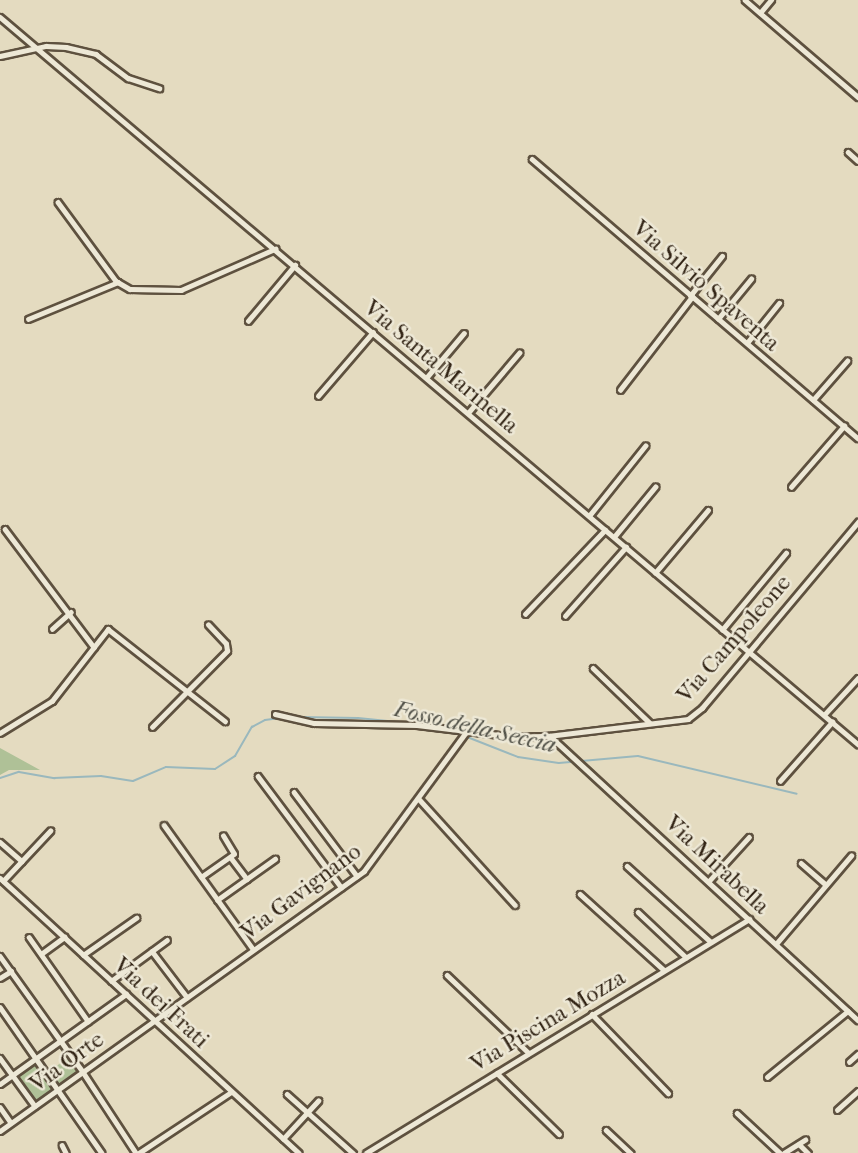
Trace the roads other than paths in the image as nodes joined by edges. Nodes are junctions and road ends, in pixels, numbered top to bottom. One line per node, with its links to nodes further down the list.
1 (745, 0): 3 (street)
2 (771, 0): 3 (street)
3 (760, 13): 8 (street)
4 (0, 17): 5 (street, Via Santa Marinella)
5 (36, 49): 6 (street); 7 (street); 13 (street, Via Santa Marinella)
6 (0, 56)
7 (159, 88)
8 (858, 97)
9 (848, 152): 11 (street)
10 (532, 159): 18 (street, Via Silvio Spaventa)
11 (858, 161)
12 (58, 202): 17 (street)
13 (275, 249): 15 (street, Via Santa Marinella); 17 (street)
14 (722, 256): 18 (street)
15 (295, 265): 22 (street); 23 (street, Via Santa Marinella)
16 (751, 279): 21 (street)
17 (118, 282): 20 (street)
18 (691, 297): 21 (street, Via Silvio Spaventa); 29 (street)
19 (779, 303): 25 (street)
20 (28, 319)
21 (718, 319): 25 (street, Via Silvio Spaventa)
22 (248, 321)
23 (373, 332): 28 (street, Via Santa Marinella); 30 (street)
24 (464, 332): 28 (street)
25 (747, 343): 31 (street, Via Silvio Spaventa)
26 (519, 353): 32 (street)
27 (847, 361): 31 (street)
28 (427, 377): 32 (street, Via Santa Marinella)
29 (620, 390)
30 (318, 396)
31 (813, 400): 33 (street, Via Silvio Spaventa)
32 (468, 412): 39 (street, Via Santa Marinella)
33 (844, 426): 34 (street, Via Silvio Spaventa); 37 (street)
34 (858, 438)
35 (645, 446): 39 (street)
36 (655, 487): 43 (street)
37 (791, 487)
38 (708, 510): 46 (street)
39 (589, 516): 42 (street, Via Santa Marinella)
40 (858, 522): 54 (street, Via Campoleone)
41 (5, 529): 47 (street)
42 (605, 530): 43 (street, Via Santa Marinella); 48 (street)
43 (614, 537): 44 (street, Via Santa Marinella)
44 (626, 547): 46 (street, Via Santa Marinella); 49 (street)
45 (786, 553): 52 (street)
46 (655, 573): 52 (street, Via Santa Marinella)
47 (71, 612): 51 (street); 53 (street)
48 (525, 614)
49 (565, 616)
50 (208, 625): 57 (street)
51 (52, 629)
52 (722, 630): 54 (street, Via Santa Marinella)
53 (94, 647): 57 (street); 65 (street)
54 (748, 651): 59 (street, Via Santa Marinella); 62 (street, Via Campoleone)
55 (593, 668): 62 (street)
56 (858, 678): 59 (street)
57 (188, 691): 60 (street); 63 (street)
58 (275, 714): 64 (street, Via Campoleone)
59 (824, 715): 61 (street, Via Santa Marinella)
60 (225, 721)
61 (832, 722): 67 (street, Via Santa Marinella); 69 (street)
62 (650, 724): 66 (street, Via Campoleone)
63 (152, 727)
64 (467, 731): 66 (street, Via Campoleone); 71 (street, Via Gavignano)
65 (0, 733)
66 (550, 736): 87 (street, Via Mirabella)
67 (858, 744)
68 (258, 776): 89 (street)
69 (780, 781)
70 (294, 792): 83 (street)
71 (419, 799): 83 (street, Via Gavignano); 92 (street)
72 (164, 825): 84 (street)
73 (50, 831): 80 (street)
74 (223, 836): 84 (street)
75 (749, 837): 87 (street)
76 (0, 842): 80 (street)
77 (851, 856): 88 (street)
78 (232, 859): 85 (street)
79 (275, 859): 85 (street)
80 (22, 862): 86 (street)
81 (802, 863): 88 (street)
82 (627, 866): 99 (street)
83 (357, 876): 89 (street, Via Gavignano)
84 (201, 877): 91 (street)
85 (247, 879): 91 (street)
86 (2, 880): 97 (street, Via dei Frati)
87 (709, 881): 95 (street, Via Mirabella)
88 (825, 884): 100 (street)
89 (341, 887): 101 (street, Via Gavignano)
90 (580, 894): 108 (street)
91 (218, 900): 101 (street)
92 (515, 905)
93 (638, 912): 106 (street)
94 (136, 918): 104 (street)
95 (749, 919): 99 (street, Via Piscina Mozza); 100 (street, Via Mirabella)
96 (29, 937): 103 (street)
97 (64, 937): 103 (street); 104 (street, Via dei Frati)
98 (167, 940): 102 (street)
99 (711, 942): 106 (street, Via Piscina Mozza)
100 (776, 944): 115 (street, Via Mirabella)
101 (253, 949): 113 (street, Via Gavignano)
102 (152, 951): 111 (street); 113 (street)
103 (41, 954): 119 (street)
104 (83, 955): 111 (street, Via dei Frati)
105 (0, 956): 107 (street)
106 (686, 957): 108 (street, Via Piscina Mozza)
107 (11, 971): 110 (street); 120 (street)
108 (664, 971): 116 (street, Via Piscina Mozza)
109 (447, 975): 121 (street)
110 (0, 978)
111 (111, 981): 112 (street, Via dei Frati)
112 (126, 994): 117 (street, Via dei Frati); 119 (street)
113 (187, 997): 117 (street, Via Gavignano)
114 (0, 1007): 124 (street)
115 (848, 1011): 118 (street, Via Mirabella); 129 (street)
116 (592, 1014): 121 (street, Via Piscina Mozza); 134 (street)
117 (154, 1020): 126 (street, Via Orte); 133 (street, Via dei Frati)
118 (858, 1020)
119 (88, 1021): 120 (street)
120 (61, 1040): 124 (street); 126 (street)
121 (529, 1053): 127 (street, Via Piscina Mozza)
122 (858, 1055): 125 (street)
123 (0, 1058): 128 (street)
124 (37, 1058): 128 (street); 131 (street)
125 (849, 1062)
126 (83, 1072): 131 (street, Via Orte); 152 (street)
127 (497, 1073): 145 (street); 155 (street, Via Piscina Mozza)
128 (13, 1075): 130 (street); 137 (street)
129 (767, 1077)
130 (0, 1084)
131 (59, 1089): 137 (street, Via Orte); 151 (street)
132 (858, 1091): 139 (street)
133 (231, 1092): 146 (street, Via dei Frati); 152 (street)
134 (668, 1093)
135 (287, 1094): 140 (street)
136 (318, 1101): 140 (street)
137 (35, 1106): 142 (street, Via Orte)
138 (0, 1107): 142 (street)
139 (837, 1110)
140 (308, 1112): 146 (street); 154 (street)
141 (737, 1113): 157 (street)
142 (11, 1123): 144 (street, Via Orte)
143 (606, 1129): 156 (street)
144 (0, 1131)
145 (559, 1134)
146 (284, 1139): 153 (street, Via dei Frati)
147 (805, 1140): 148 (street)
148 (799, 1144): 157 (street); 158 (street)
149 (62, 1145): 150 (street)
150 (66, 1153)
151 (102, 1153)
152 (138, 1153)
153 (299, 1153)
154 (353, 1153)
155 (366, 1153)
156 (631, 1153)
157 (782, 1153)
158 (808, 1153)

